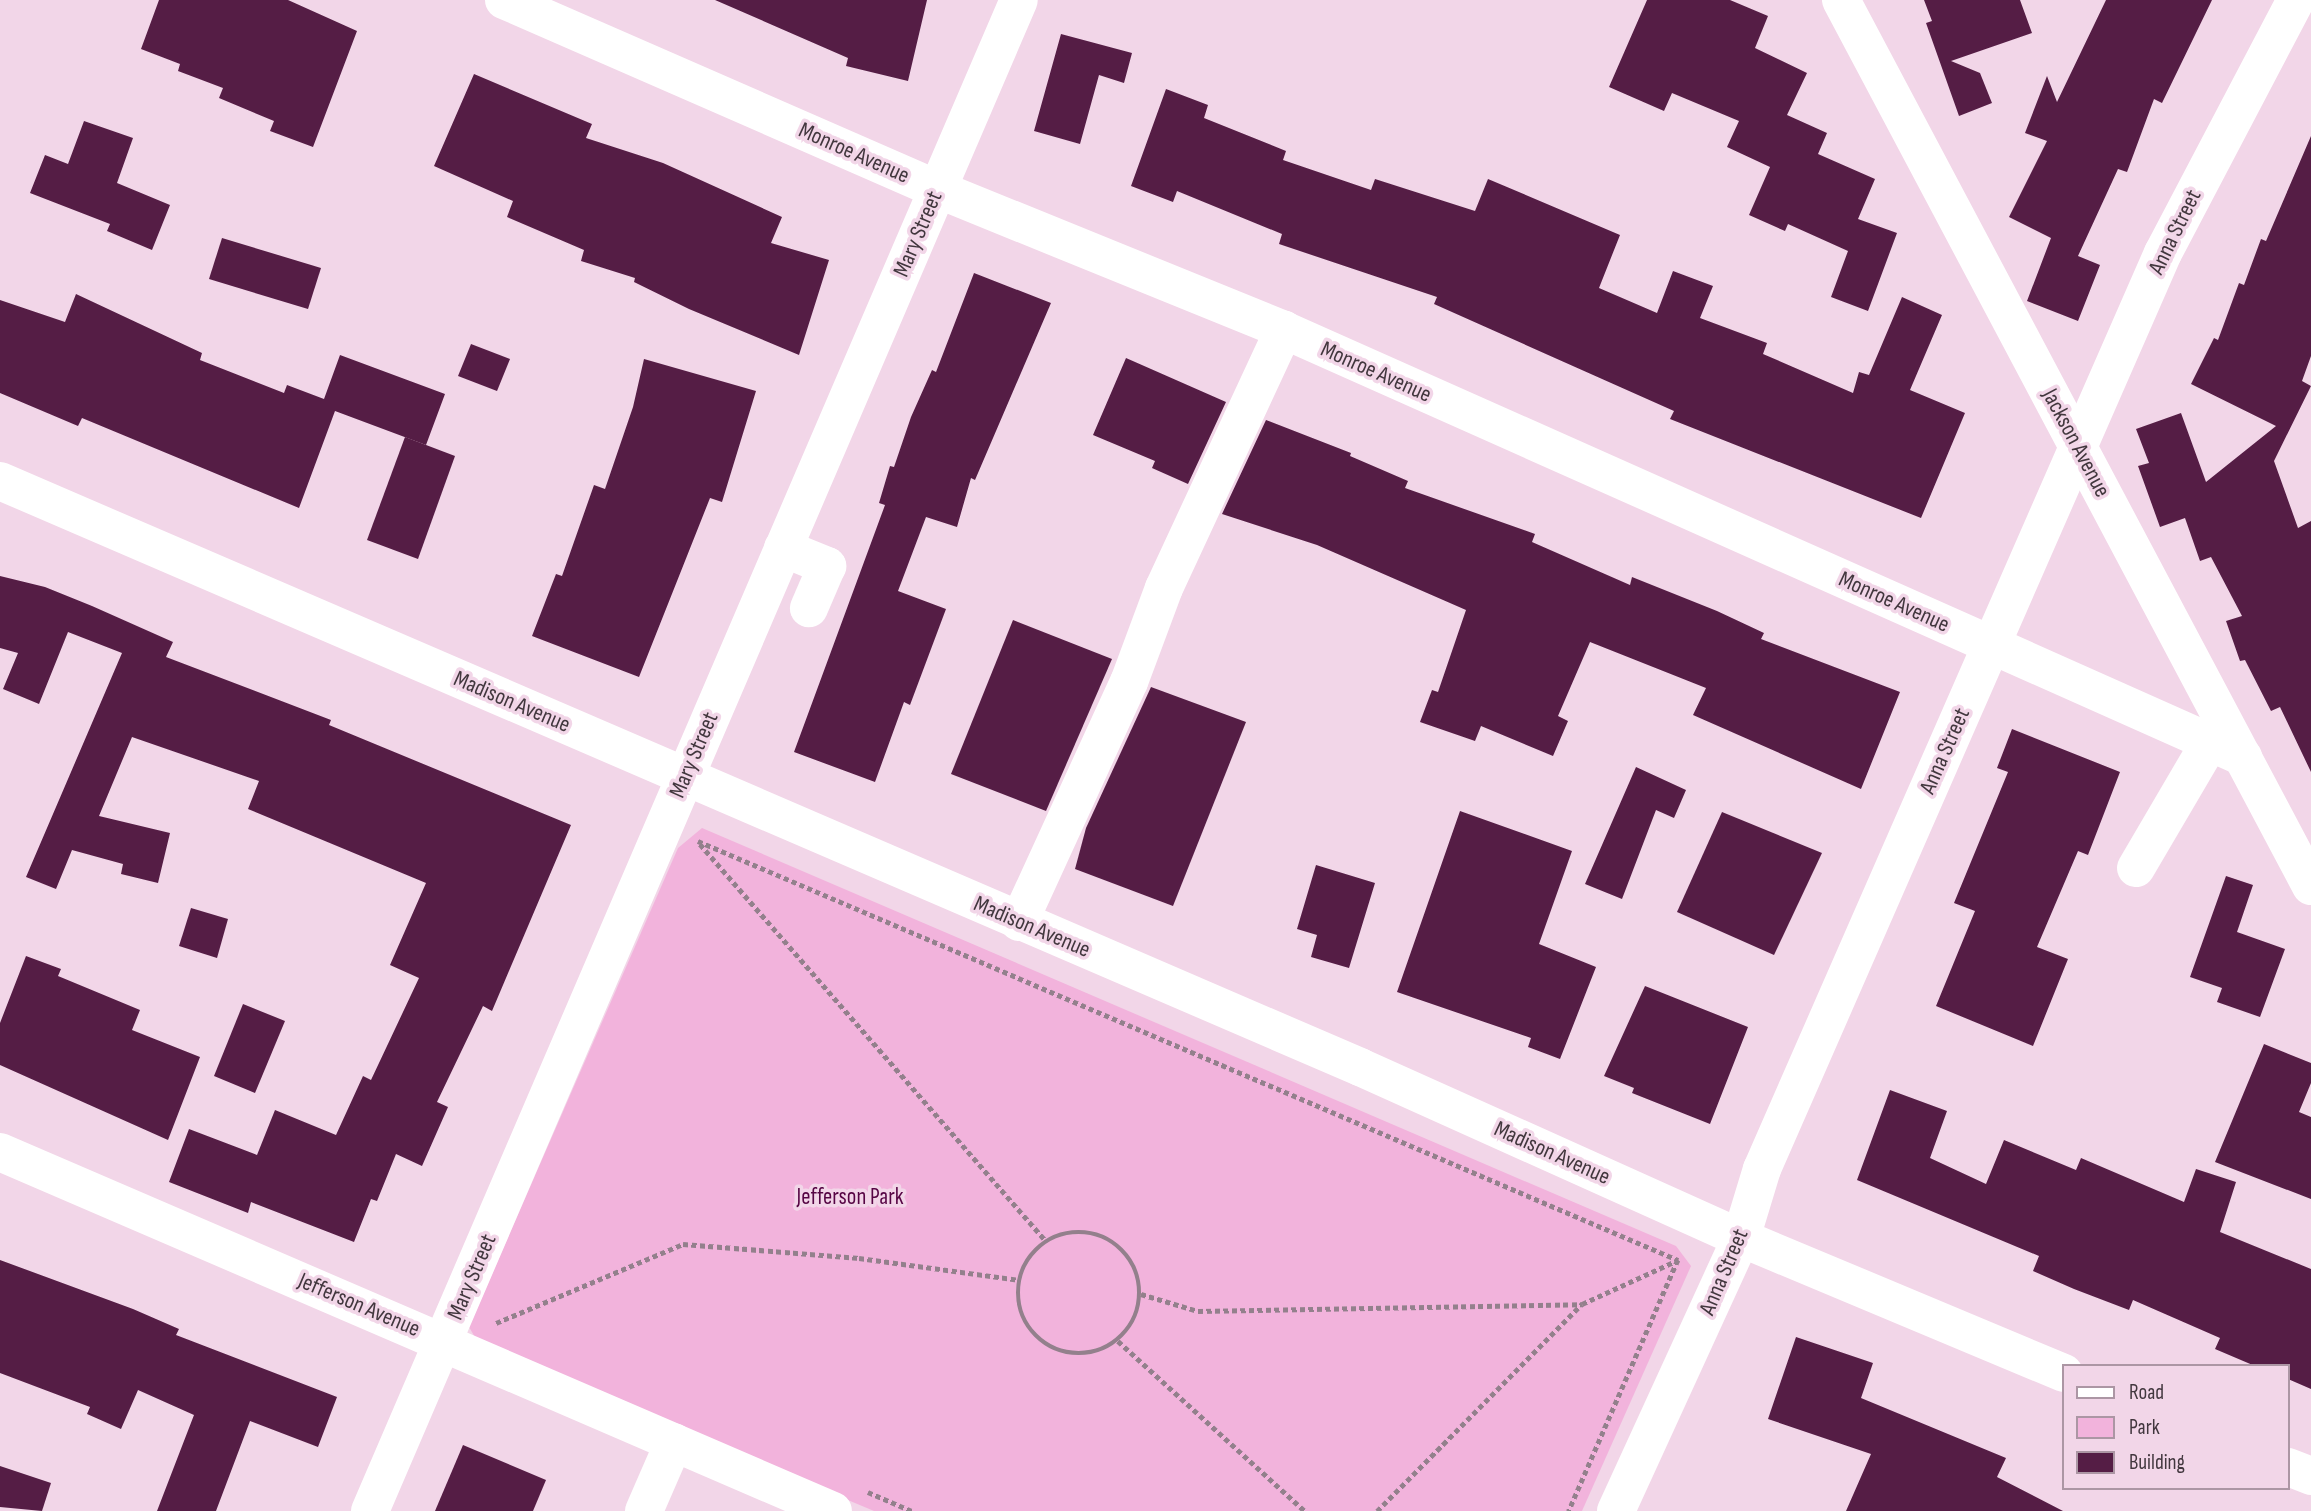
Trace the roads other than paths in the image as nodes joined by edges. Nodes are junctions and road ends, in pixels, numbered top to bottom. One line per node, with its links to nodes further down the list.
1 (504, 0): 5 (street, Monroe Avenue)
2 (1019, 0): 5 (street, Mary Street)
3 (1842, 0): 7 (street, Jackson Avenue)
4 (2296, 0): 7 (street, Anna Street)
5 (937, 189): 6 (street, Monroe Avenue); 9 (street, Mary Street)
6 (1284, 330): 11 (street, Monroe Avenue); 16 (street)
7 (2079, 447): 11 (street, Anna Street); 12 (street, Jackson Avenue)
8 (0, 481): 13 (street, Madison Avenue)
9 (783, 548): 10 (street); 13 (street, Mary Street)
10 (809, 608)
11 (1991, 645): 12 (street, Monroe Avenue); 18 (street, Anna Street)
12 (2227, 750): 14 (street); 15 (street, Jackson Avenue)
13 (684, 777): 16 (street, Madison Avenue); 19 (street, Mary Street)
14 (2136, 868)
15 (2311, 886)
16 (1019, 922): 18 (street, Madison Avenue)
17 (0, 1152): 19 (street, Jefferson Avenue)
18 (1741, 1238): 20 (street, Madison Avenue); 27 (street, Anna Street)
19 (444, 1342): 21 (street, Jefferson Avenue); 25 (street, Mary Street)
20 (2062, 1372)
21 (674, 1442): 24 (street, Jefferson Avenue); 26 (street)
22 (2290, 1468): 23 (street)
23 (2311, 1476)
24 (847, 1500)
25 (370, 1511)
26 (644, 1511)
27 (1616, 1511)

